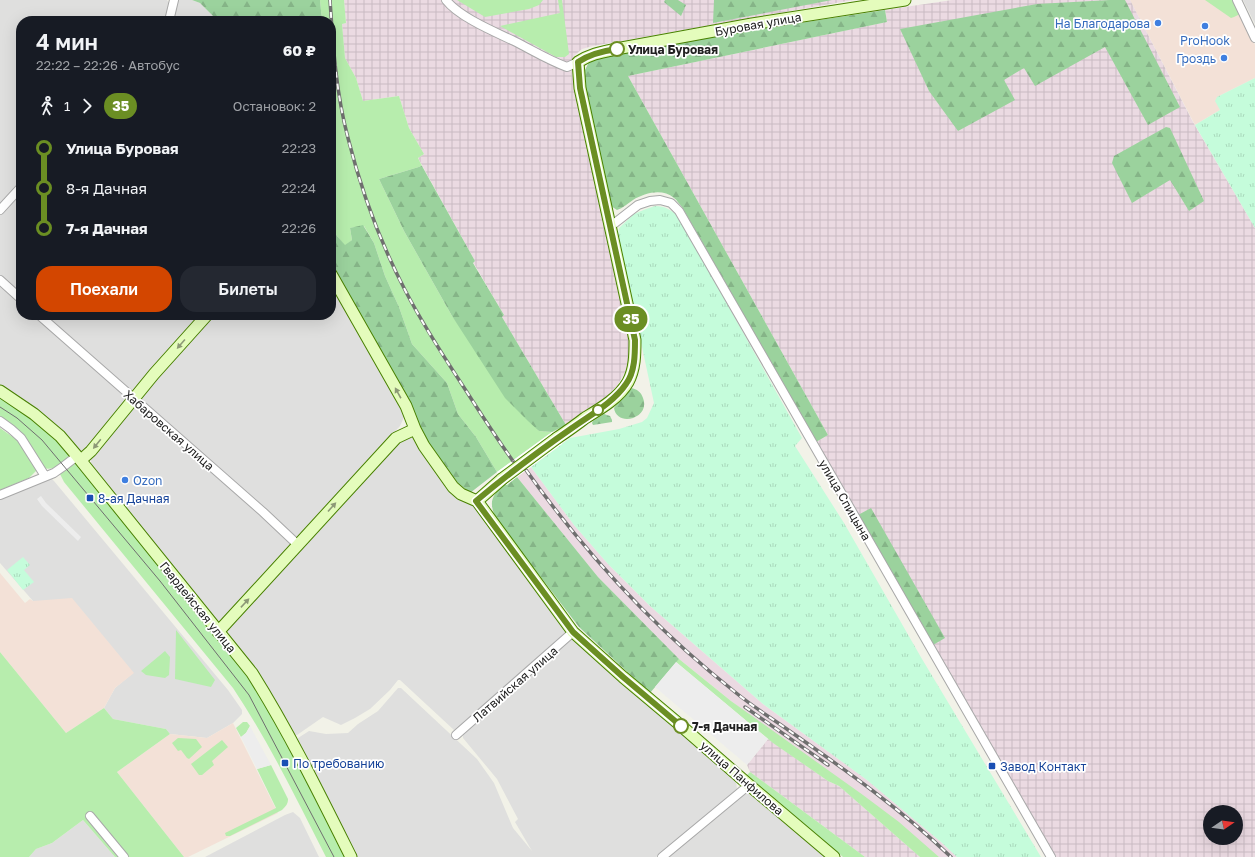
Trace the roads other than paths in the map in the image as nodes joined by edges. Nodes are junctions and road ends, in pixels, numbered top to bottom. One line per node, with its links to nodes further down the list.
1 (174, 0): 5 (street)
2 (446, 0): 7 (street)
3 (905, 0): 7 (main road, Буровая улица)
4 (1237, 0): 6 (street)
5 (170, 16)
6 (1255, 38)
7 (578, 62): 10 (main road)
8 (16, 192): 9 (street)
9 (0, 210)
10 (611, 226): 23 (main road, bridge); 34 (street, улица Спицына)
11 (0, 280): 13 (street)
12 (336, 283): 19 (main road, one-way to 12)
13 (16, 294)
14 (45, 320): 17 (street, Хабаровская улица)
15 (203, 320): 17 (main road, one-way to 17)
16 (0, 391): 20 (main road, Гвардейская улица)
17 (134, 399): 20 (main road, one-way to 20); 24 (street, Хабаровская улица)
18 (0, 421): 21 (street)
19 (415, 429): 23 (main road); 24 (main road, one-way to 19)
20 (79, 458): 21 (street); 25 (main road, Гвардейская улица)
21 (45, 476): 22 (street)
22 (0, 495)
23 (476, 501): 26 (main road, улица Панфилова)
24 (298, 545): 25 (main road, one-way to 24)
25 (218, 632): 31 (main road, Гвардейская улица)
26 (573, 632): 27 (street, Латвийская улица); 28 (main road, улица Панфилова)
27 (456, 735)
28 (749, 785): 32 (street); 33 (main road, улица Панфилова)
29 (90, 816): 30 (street)
30 (124, 857)
31 (351, 857)
32 (662, 857)
33 (834, 857)
34 (1051, 857)

